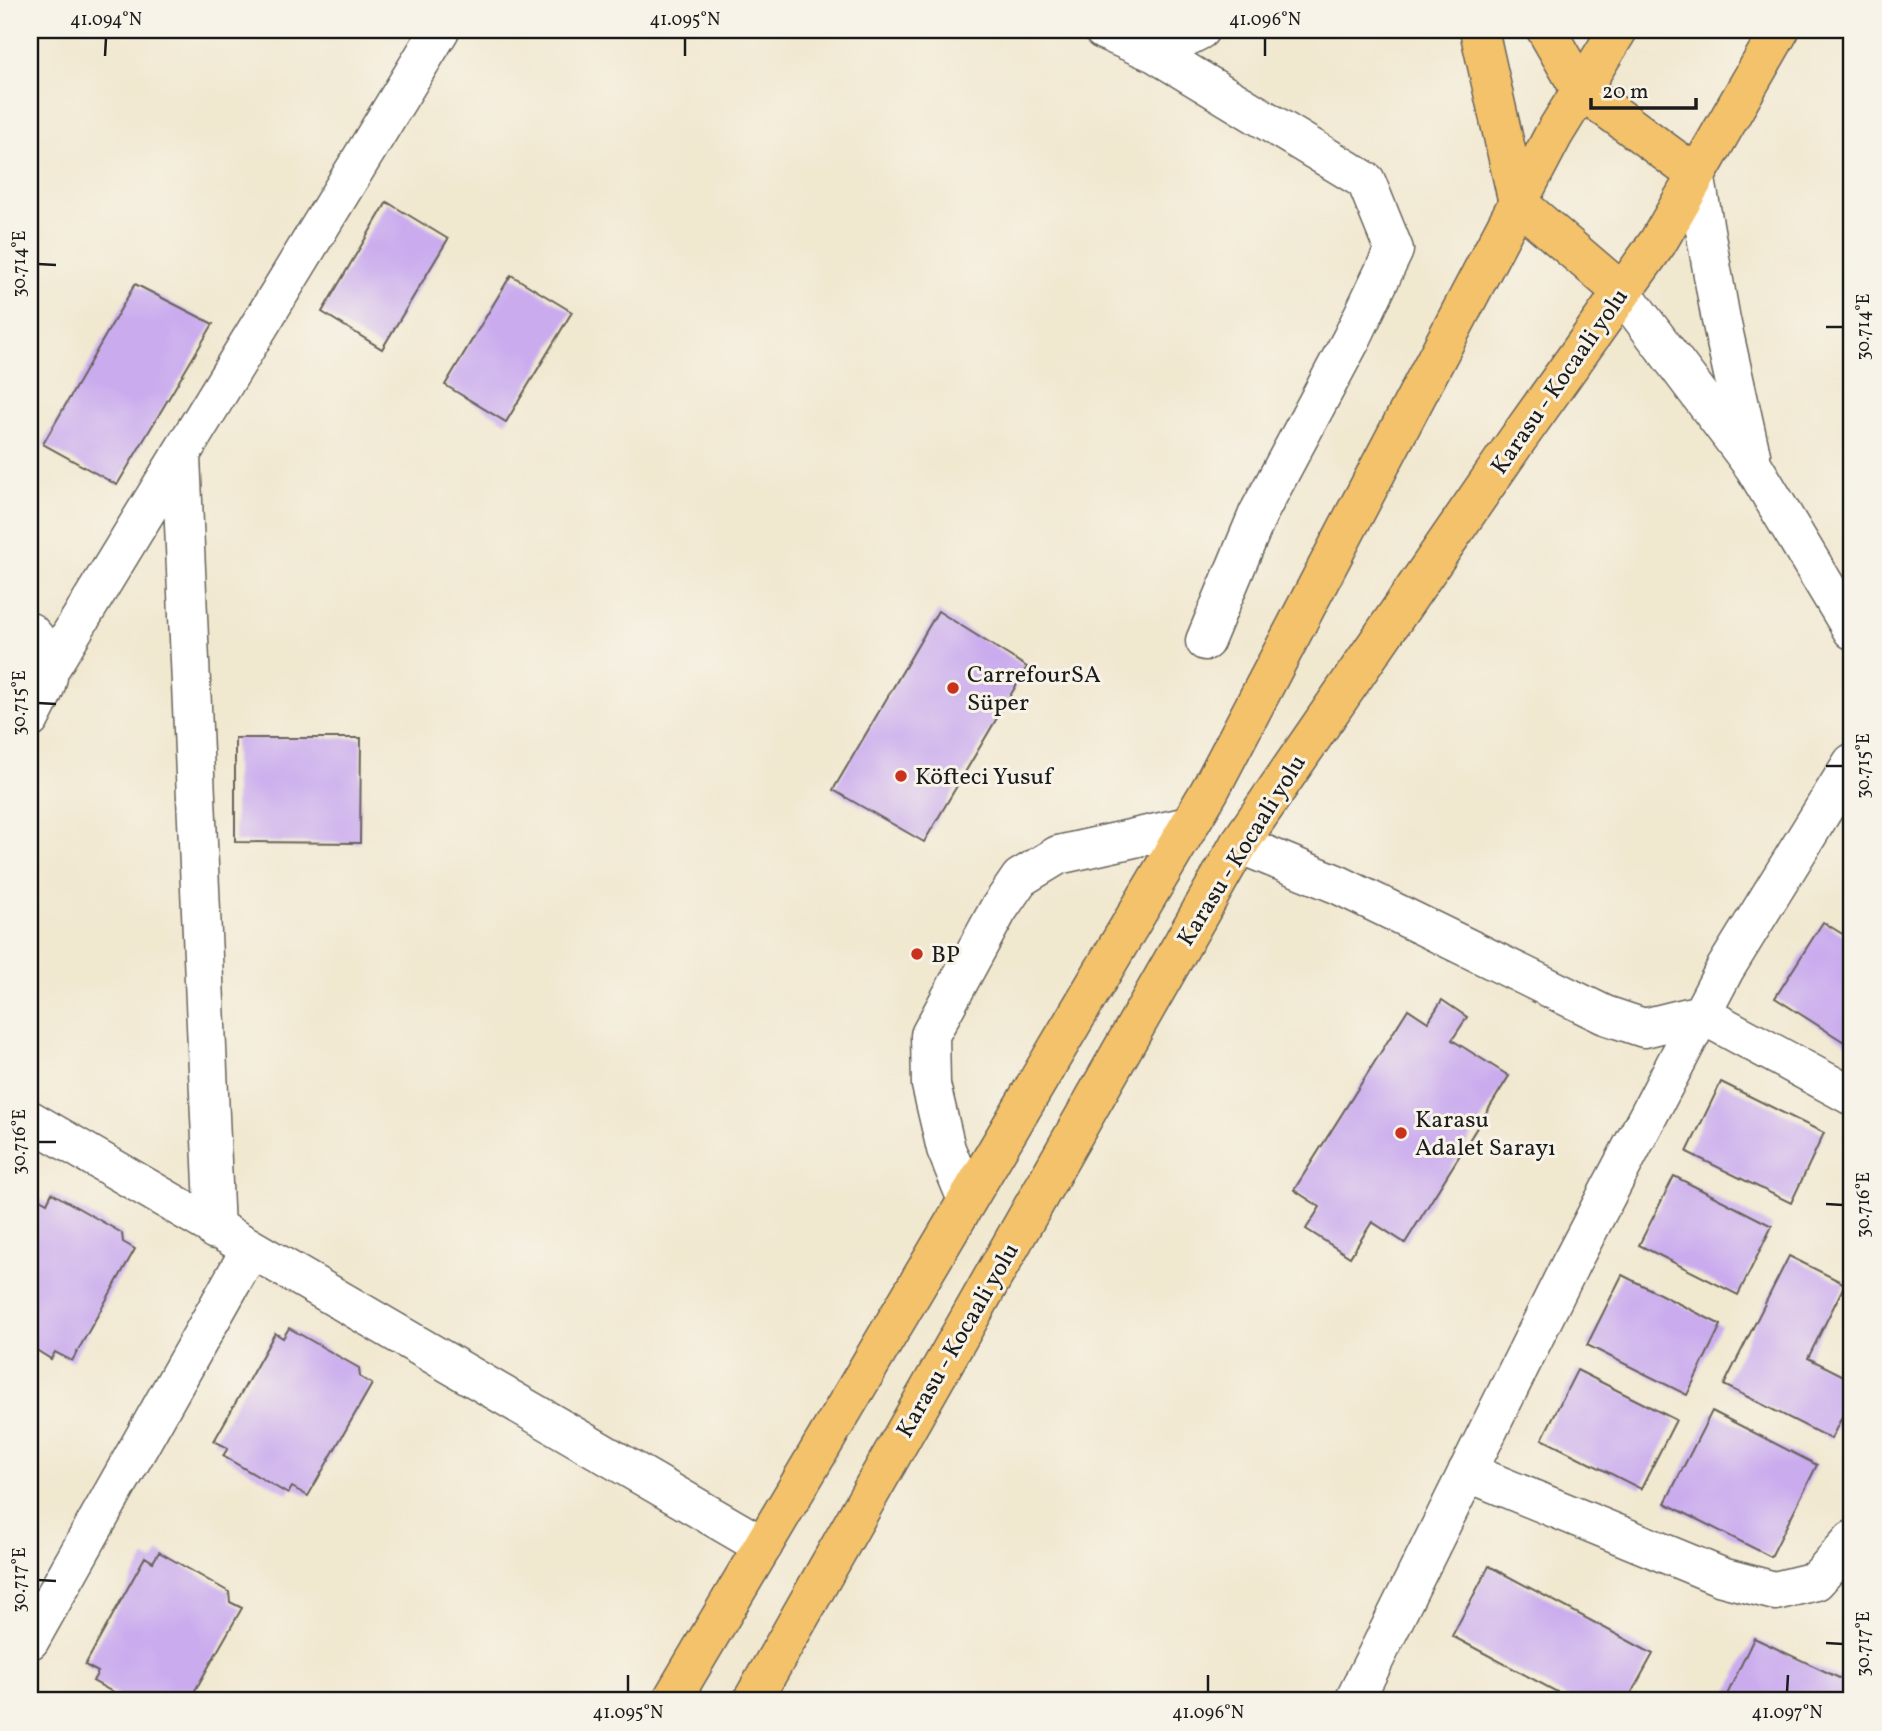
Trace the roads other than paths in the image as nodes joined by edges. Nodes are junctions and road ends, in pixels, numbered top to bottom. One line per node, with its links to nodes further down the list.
1 (440, 30): 13 (street)
2 (1103, 30): 8 (street)
3 (1200, 30): 8 (street)
4 (1479, 30): 11 (main road)
5 (1546, 30): 9 (main road)
6 (1618, 30): 9 (main road)
7 (1780, 30): 10 (main road, Karasu - Kocaali yolu)
8 (1155, 53): 17 (street)
9 (1580, 89): 10 (main road); 11 (main road)
10 (1695, 174): 12 (main road, Karasu - Kocaali yolu); 14 (street)
11 (1518, 203): 12 (main road); 21 (main road)
12 (1622, 292): 14 (street); 22 (main road, Karasu - Kocaali yolu)
13 (181, 456): 18 (street); 27 (street)
14 (1754, 467): 15 (street)
15 (1852, 630)
16 (30, 632): 18 (street)
17 (1205, 641)
18 (51, 667): 19 (street)
19 (30, 719)
20 (1852, 763): 23 (street)
21 (1188, 826): 26 (main road); 26 (street)
22 (1239, 844): 23 (street); 34 (main road, Karasu - Kocaali yolu)
23 (1701, 1014): 24 (street); 29 (street)
24 (1852, 1096)
25 (30, 1120): 27 (street)
26 (967, 1200): 31 (main road)
27 (215, 1230): 28 (street)
28 (250, 1250): 31 (street); 32 (street)
29 (1467, 1472): 30 (street); 35 (street)
30 (1852, 1540)
31 (763, 1546): 33 (main road)
32 (30, 1640)
33 (671, 1701)
34 (752, 1701)
35 (1354, 1701)

